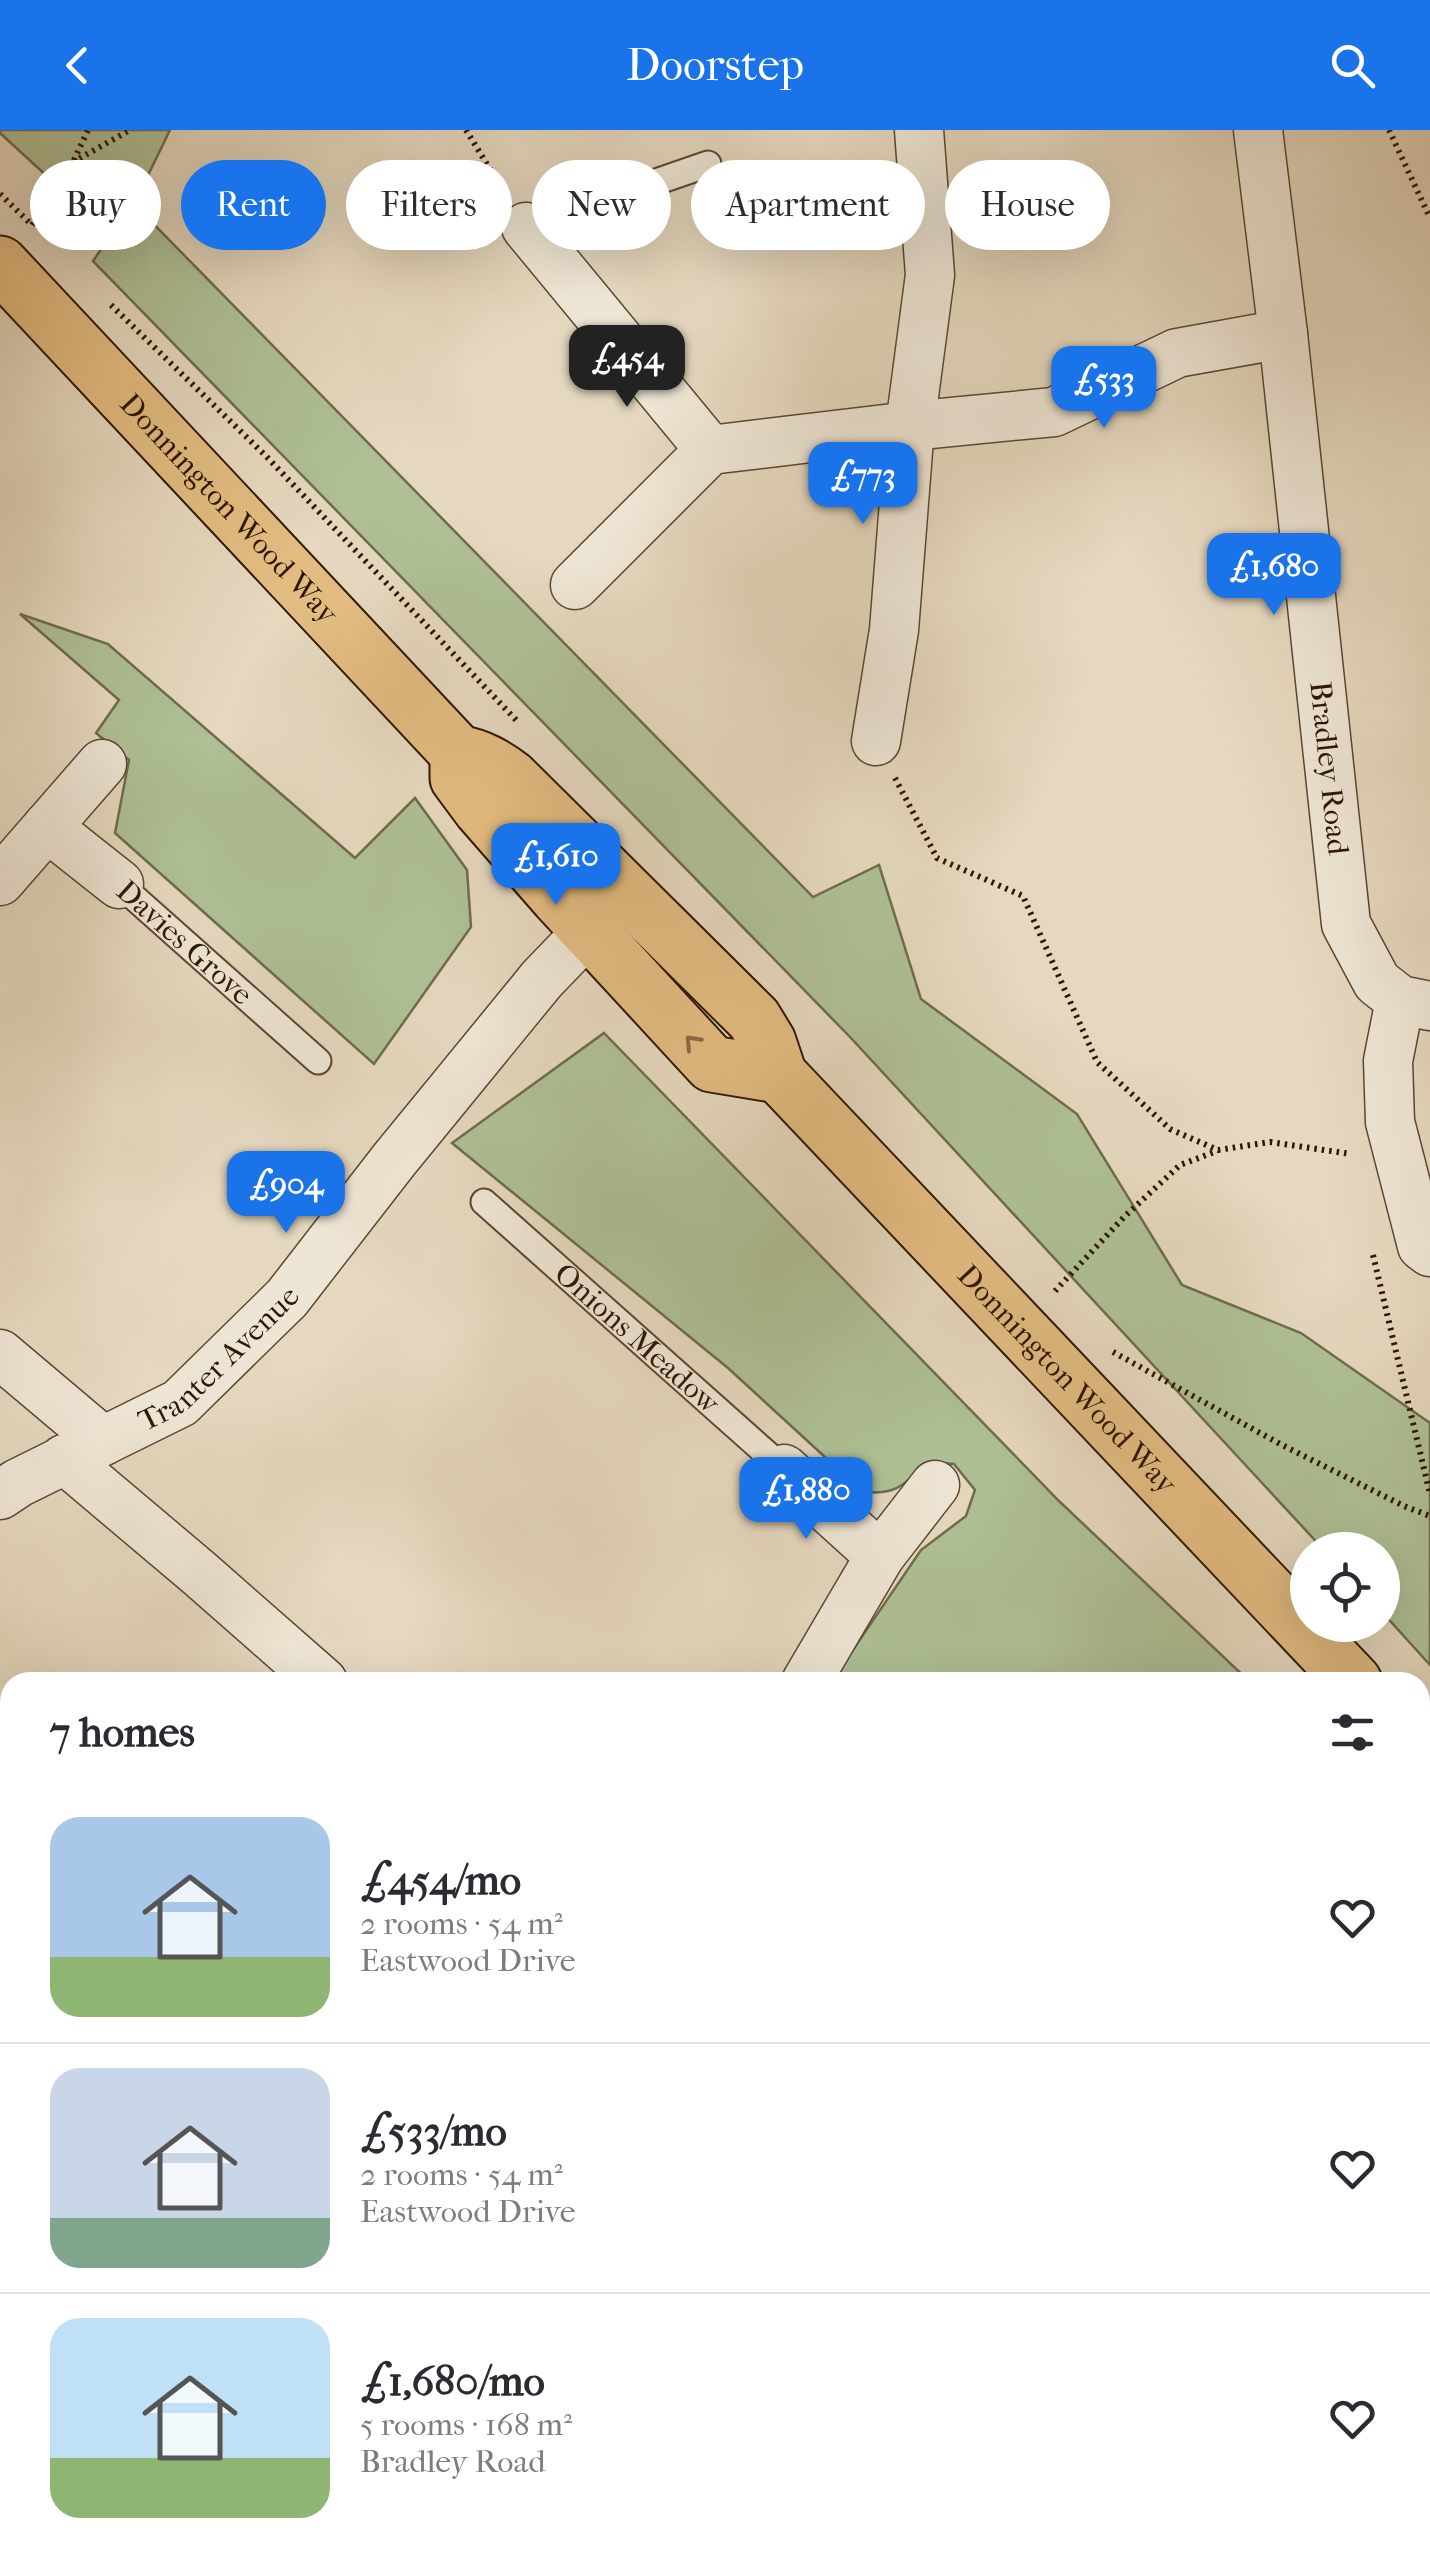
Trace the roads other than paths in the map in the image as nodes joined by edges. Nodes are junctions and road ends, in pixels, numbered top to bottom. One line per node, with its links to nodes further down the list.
1 (919, 130): 7 (street)
2 (1258, 130): 6 (street, Bradley Road)
3 (691, 170): 4 (lane)
4 (526, 227): 8 (street)
5 (16, 244): 15 (main road, Donnington Wood Way)
6 (1282, 334): 7 (street); 16 (street, Bradley Road)
7 (910, 426): 8 (street); 10 (street)
8 (710, 450): 9 (street)
9 (575, 585)
10 (876, 741)
11 (102, 764): 12 (street)
12 (47, 827): 13 (street); 14 (street, Davies Grove)
13 (0, 881)
14 (118, 884): 17 (lane, Davies Grove)
15 (607, 911): 21 (street, Tranter Avenue); 28 (main road, Donnington Wood Way)
16 (1415, 1003): 19 (street)
17 (318, 1061)
18 (484, 1202): 22 (lane, Onions Meadow)
19 (1430, 1252)
20 (0, 1354): 21 (street)
21 (84, 1450): 24 (street, Tranter Avenue); 26 (street)
22 (784, 1470): 25 (street, Onions Meadow)
23 (935, 1484): 25 (street)
24 (0, 1495)
25 (880, 1556): 27 (street)
26 (312, 1672)
27 (812, 1672)
28 (1345, 1672)

